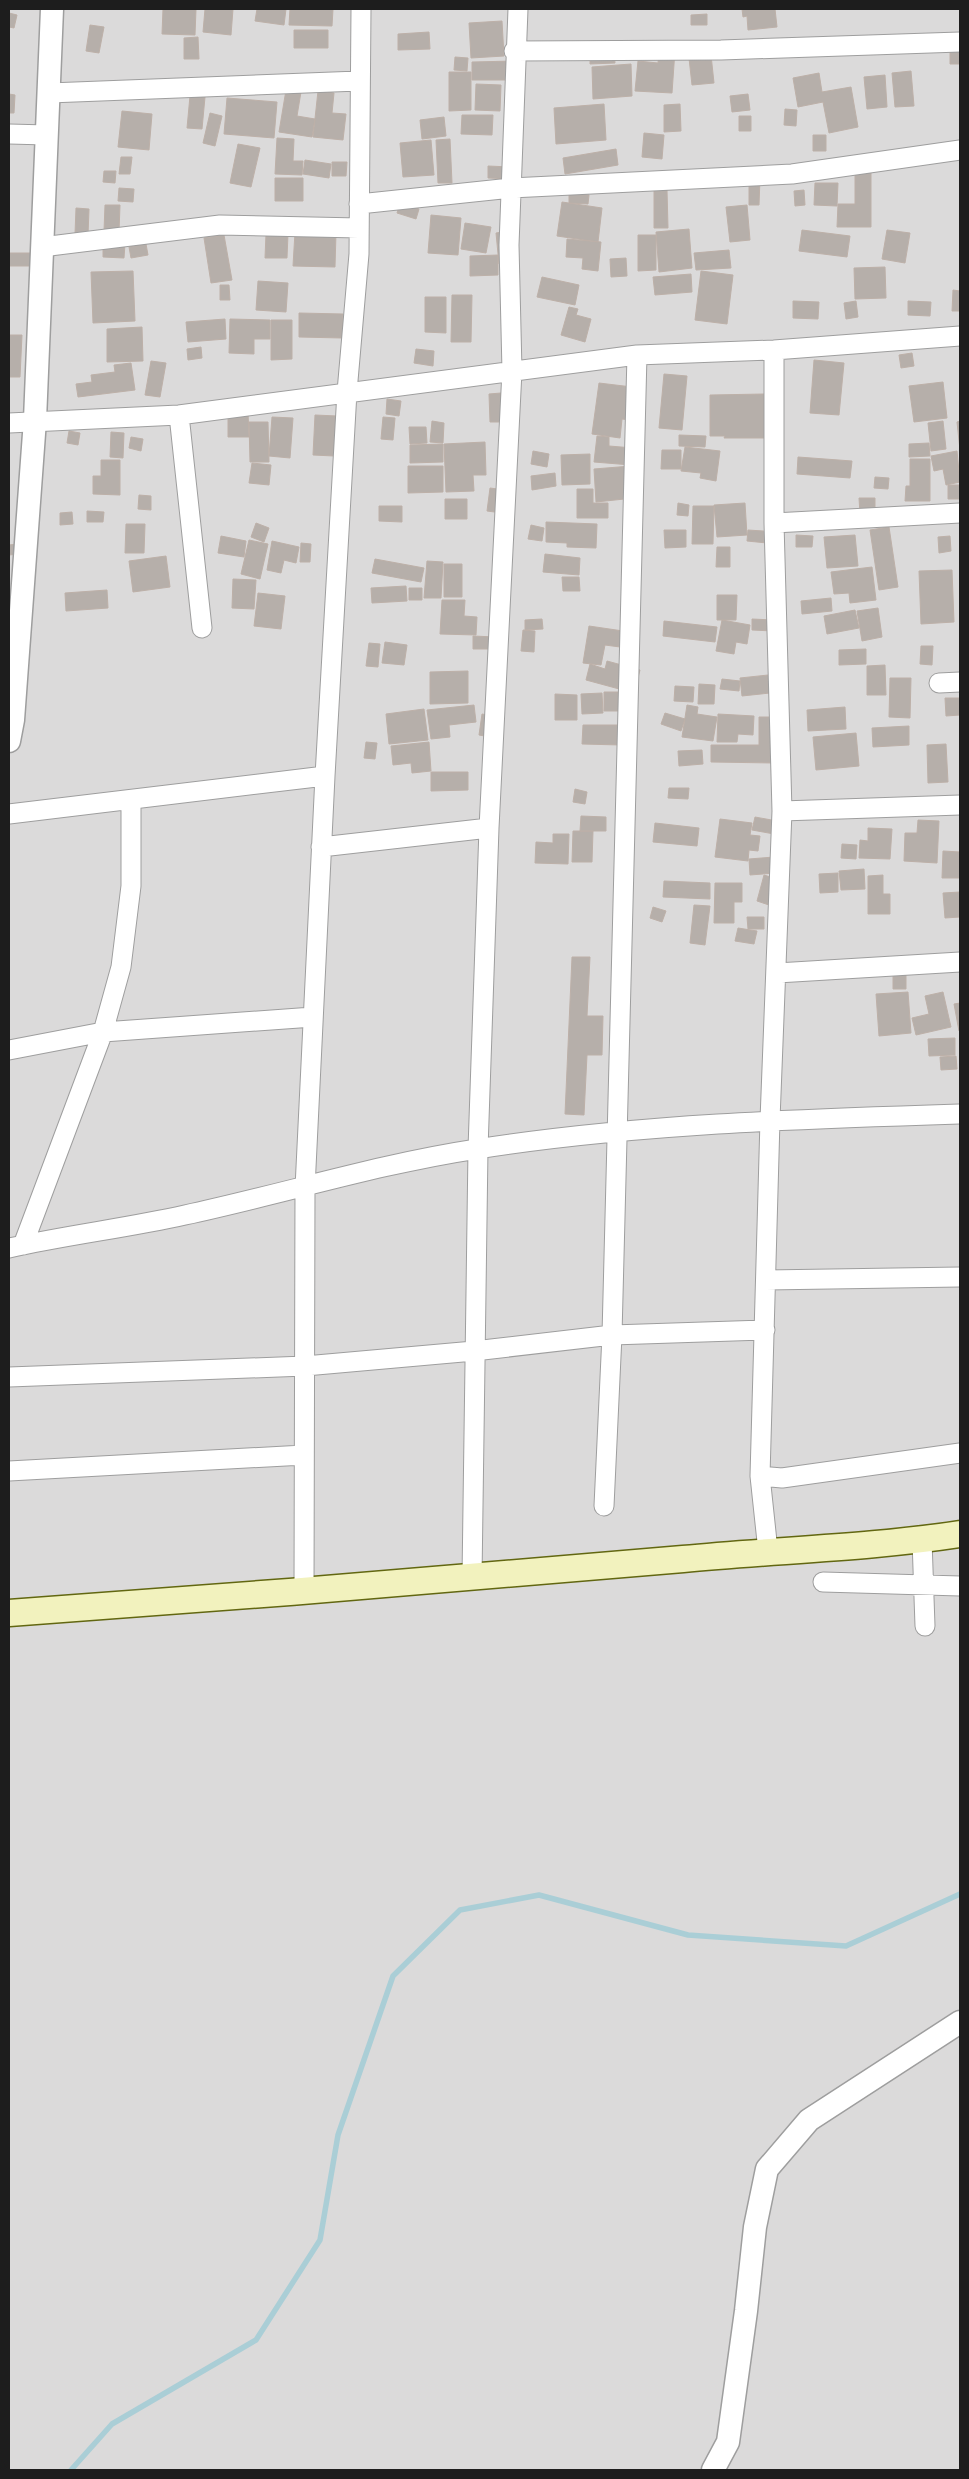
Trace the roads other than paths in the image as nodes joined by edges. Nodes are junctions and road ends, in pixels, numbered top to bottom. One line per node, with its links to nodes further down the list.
1 (52, 9): 7 (street)
2 (361, 9): 6 (street)
3 (518, 9): 5 (street)
4 (960, 42): 5 (street)
5 (514, 51): 11 (street)
6 (359, 81): 7 (street); 12 (street)
7 (49, 93): 9 (street)
8 (9, 134): 9 (street)
9 (47, 135): 14 (street)
10 (960, 150): 11 (street)
11 (511, 188): 12 (street); 18 (street)
12 (359, 204): 13 (street)
13 (359, 228): 14 (street); 19 (street)
14 (42, 247): 21 (street)
15 (960, 336): 16 (street)
16 (774, 350): 17 (street); 24 (street)
17 (637, 355): 18 (street); 43 (street)
18 (512, 371): 19 (street); 34 (street)
19 (347, 392): 20 (street); 29 (street)
20 (179, 415): 21 (street); 25 (street)
21 (35, 420): 22 (street); 28 (street)
22 (9, 423)
23 (960, 513): 24 (street)
24 (774, 523): 32 (street)
25 (202, 628)
26 (960, 682): 27 (street)
27 (939, 683)
28 (10, 727)
29 (324, 776): 30 (street); 35 (street)
30 (131, 800): 33 (street); 39 (street)
31 (960, 805): 32 (street)
32 (782, 811): 37 (street)
33 (9, 814)
34 (489, 828): 35 (street); 44 (street)
35 (321, 847): 38 (street)
36 (960, 962): 37 (street)
37 (777, 973): 42 (street)
38 (313, 1017): 39 (street); 45 (street)
39 (103, 1032): 40 (street); 46 (street)
40 (9, 1050)
41 (960, 1114): 42 (street)
42 (770, 1120): 43 (street); 48 (street)
43 (618, 1131): 44 (street); 50 (street)
44 (478, 1149): 45 (street); 51 (street)
45 (305, 1188): 46 (street); 52 (street)
46 (16, 1246)
47 (960, 1277): 48 (street)
48 (766, 1280): 49 (street)
49 (765, 1330): 50 (street); 57 (street)
50 (612, 1335): 51 (street); 58 (street)
51 (474, 1351): 52 (street); 62 (street)
52 (305, 1366): 53 (street); 55 (street)
53 (9, 1377)
54 (960, 1453): 57 (street)
55 (304, 1455): 56 (street); 66 (street)
56 (9, 1471)
57 (760, 1476): 61 (street)
58 (604, 1506)
59 (960, 1534): 60 (main road)
60 (922, 1540): 61 (main road); 64 (street)
61 (768, 1551): 62 (main road)
62 (472, 1578): 66 (main road)
63 (823, 1582): 64 (street)
64 (925, 1586): 65 (street); 68 (street)
65 (960, 1586)
66 (304, 1591): 67 (main road)
67 (9, 1613)
68 (925, 1626)
69 (960, 2022): 70 (street)
70 (713, 2470)

